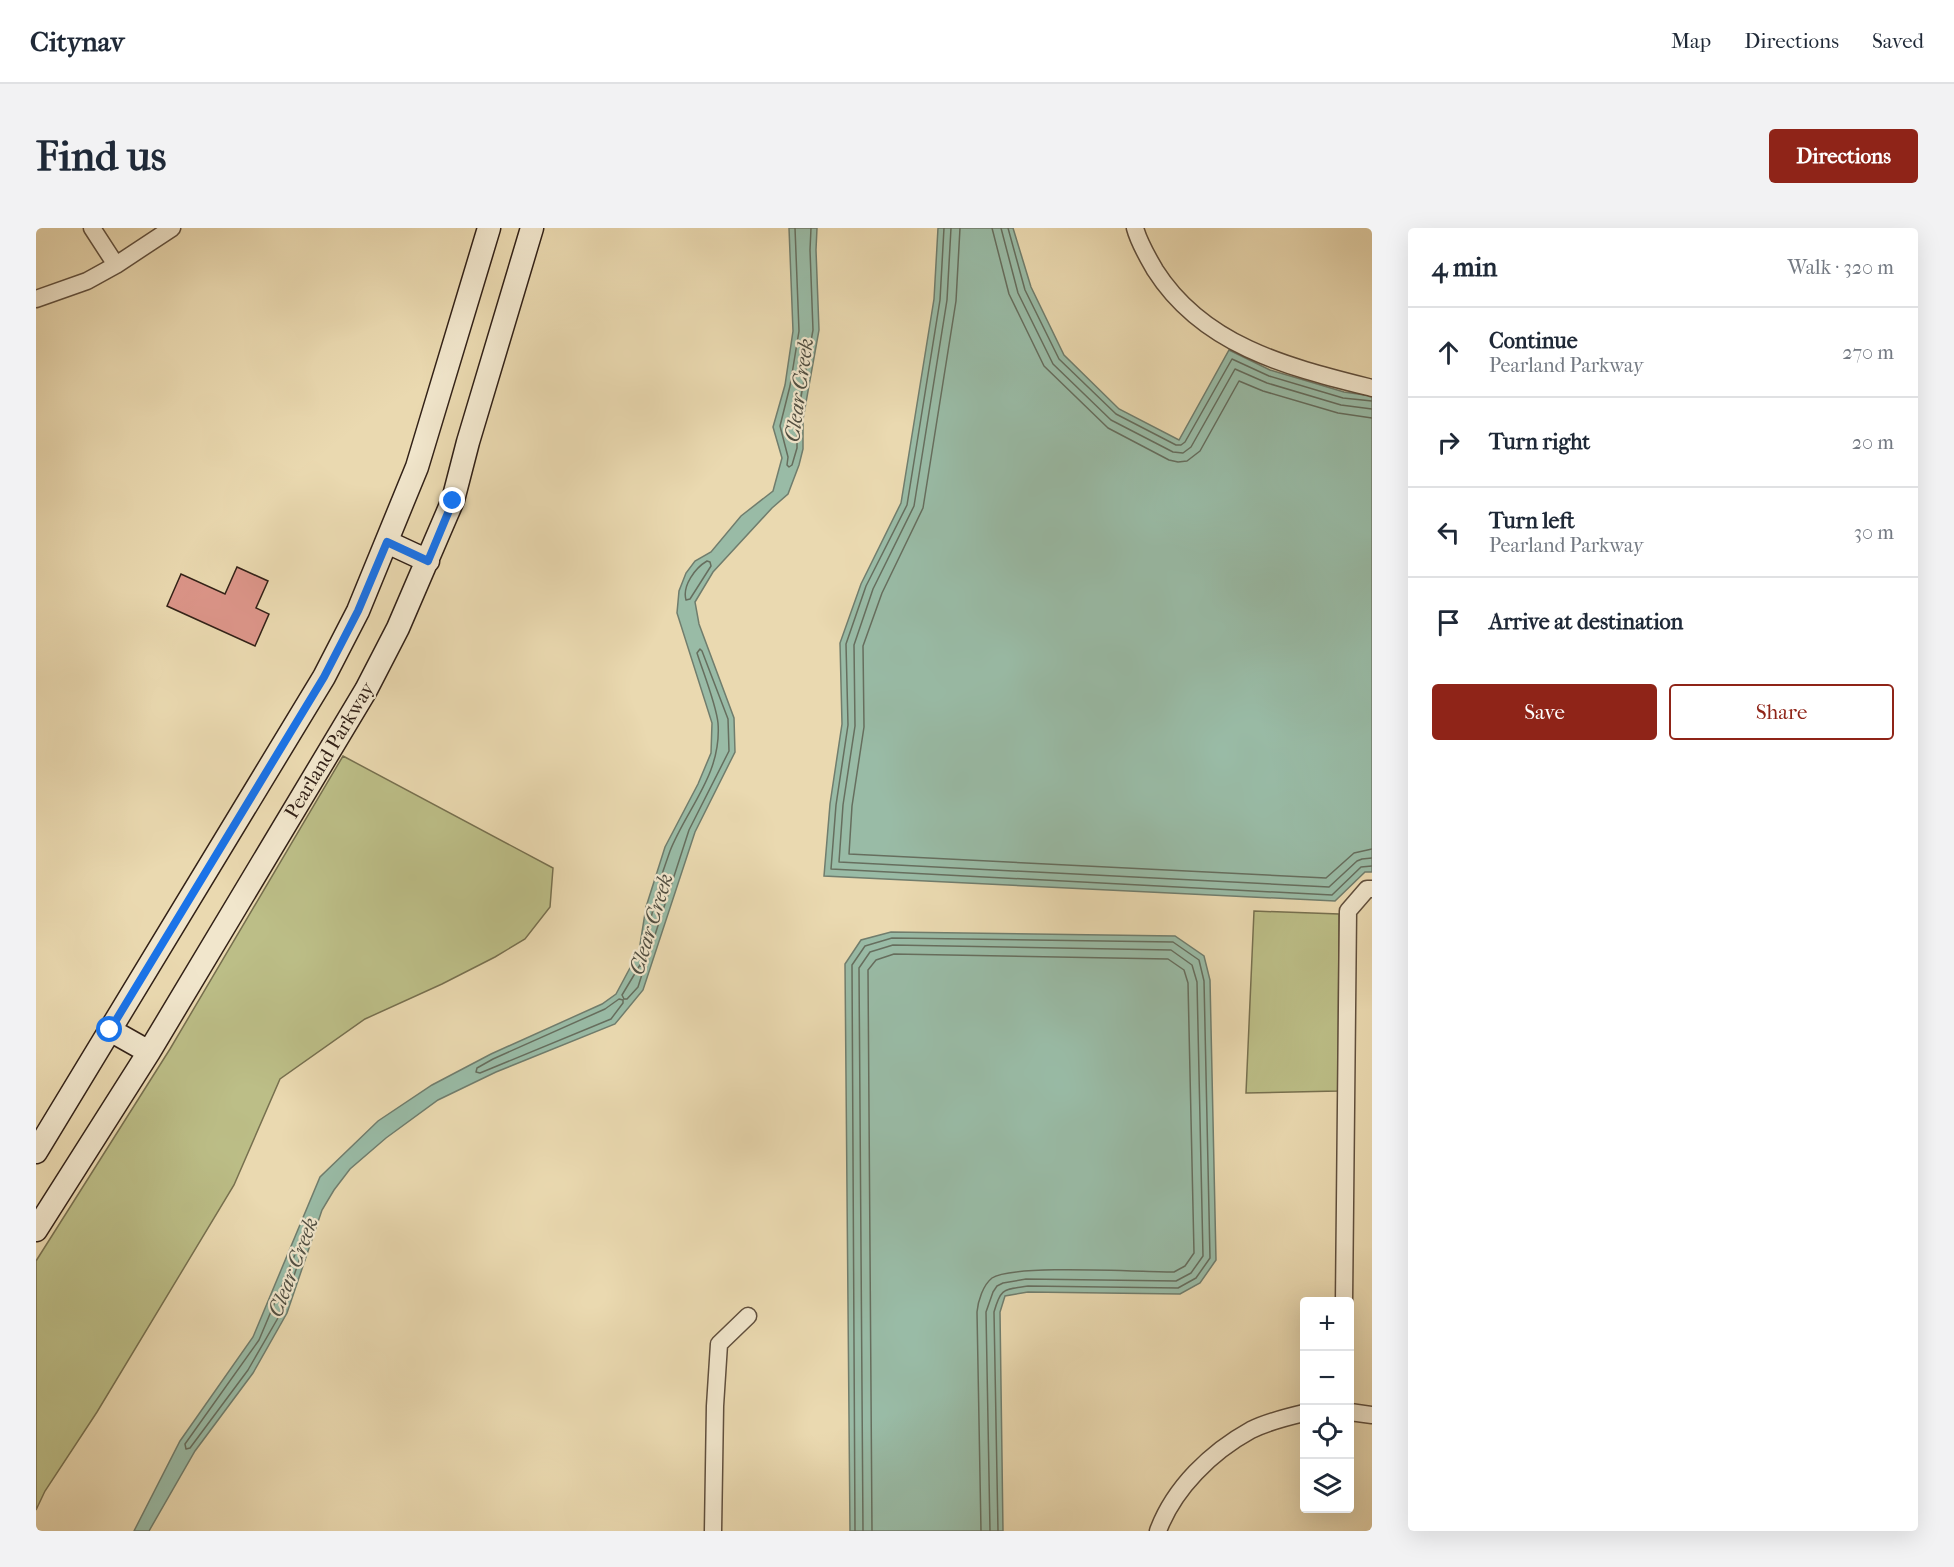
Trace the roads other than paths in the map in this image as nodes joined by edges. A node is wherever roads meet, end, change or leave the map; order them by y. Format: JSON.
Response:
{"nodes":[{"id":1,"x":92,"y":228,"type":"edge"},
{"id":2,"x":172,"y":228,"type":"edge"},
{"id":3,"x":489,"y":228,"type":"edge"},
{"id":4,"x":532,"y":228,"type":"edge"},
{"id":5,"x":1135,"y":228,"type":"edge"},
{"id":6,"x":116,"y":266,"type":"junction"},
{"id":7,"x":36,"y":299,"type":"edge"},
{"id":8,"x":1372,"y":388,"type":"edge"},
{"id":9,"x":387,"y":542,"type":"junction"},
{"id":10,"x":428,"y":561,"type":"junction"},
{"id":11,"x":1372,"y":889,"type":"edge"},
{"id":12,"x":110,"y":1030,"type":"junction"},
{"id":13,"x":149,"y":1052,"type":"junction"},
{"id":14,"x":36,"y":1152,"type":"edge"},
{"id":15,"x":36,"y":1230,"type":"edge"},
{"id":16,"x":1344,"y":1297,"type":"edge"},
{"id":17,"x":748,"y":1316,"type":"dead end"},
{"id":18,"x":1354,"y":1413,"type":"edge"},
{"id":19,"x":1300,"y":1414,"type":"edge"},
{"id":20,"x":1372,"y":1415,"type":"edge"},
{"id":21,"x":712,"y":1531,"type":"edge"},
{"id":22,"x":1158,"y":1531,"type":"edge"}],
"edges":[{"from":1,"to":6,"type":"street"},
{"from":2,"to":6,"type":"street"},
{"from":3,"to":9,"type":"main road"},
{"from":4,"to":10,"type":"main road","name":"Pearland Parkway"},
{"from":5,"to":8,"type":"street"},
{"from":6,"to":7,"type":"street"},
{"from":9,"to":10,"type":"main road"},
{"from":9,"to":12,"type":"main road"},
{"from":10,"to":13,"type":"main road","name":"Pearland Parkway"},
{"from":11,"to":16,"type":"street"},
{"from":12,"to":13,"type":"main road"},
{"from":12,"to":14,"type":"main road"},
{"from":13,"to":15,"type":"main road","name":"Pearland Parkway"},
{"from":17,"to":21,"type":"street"},
{"from":18,"to":20,"type":"street"},
{"from":19,"to":22,"type":"street"}]}
